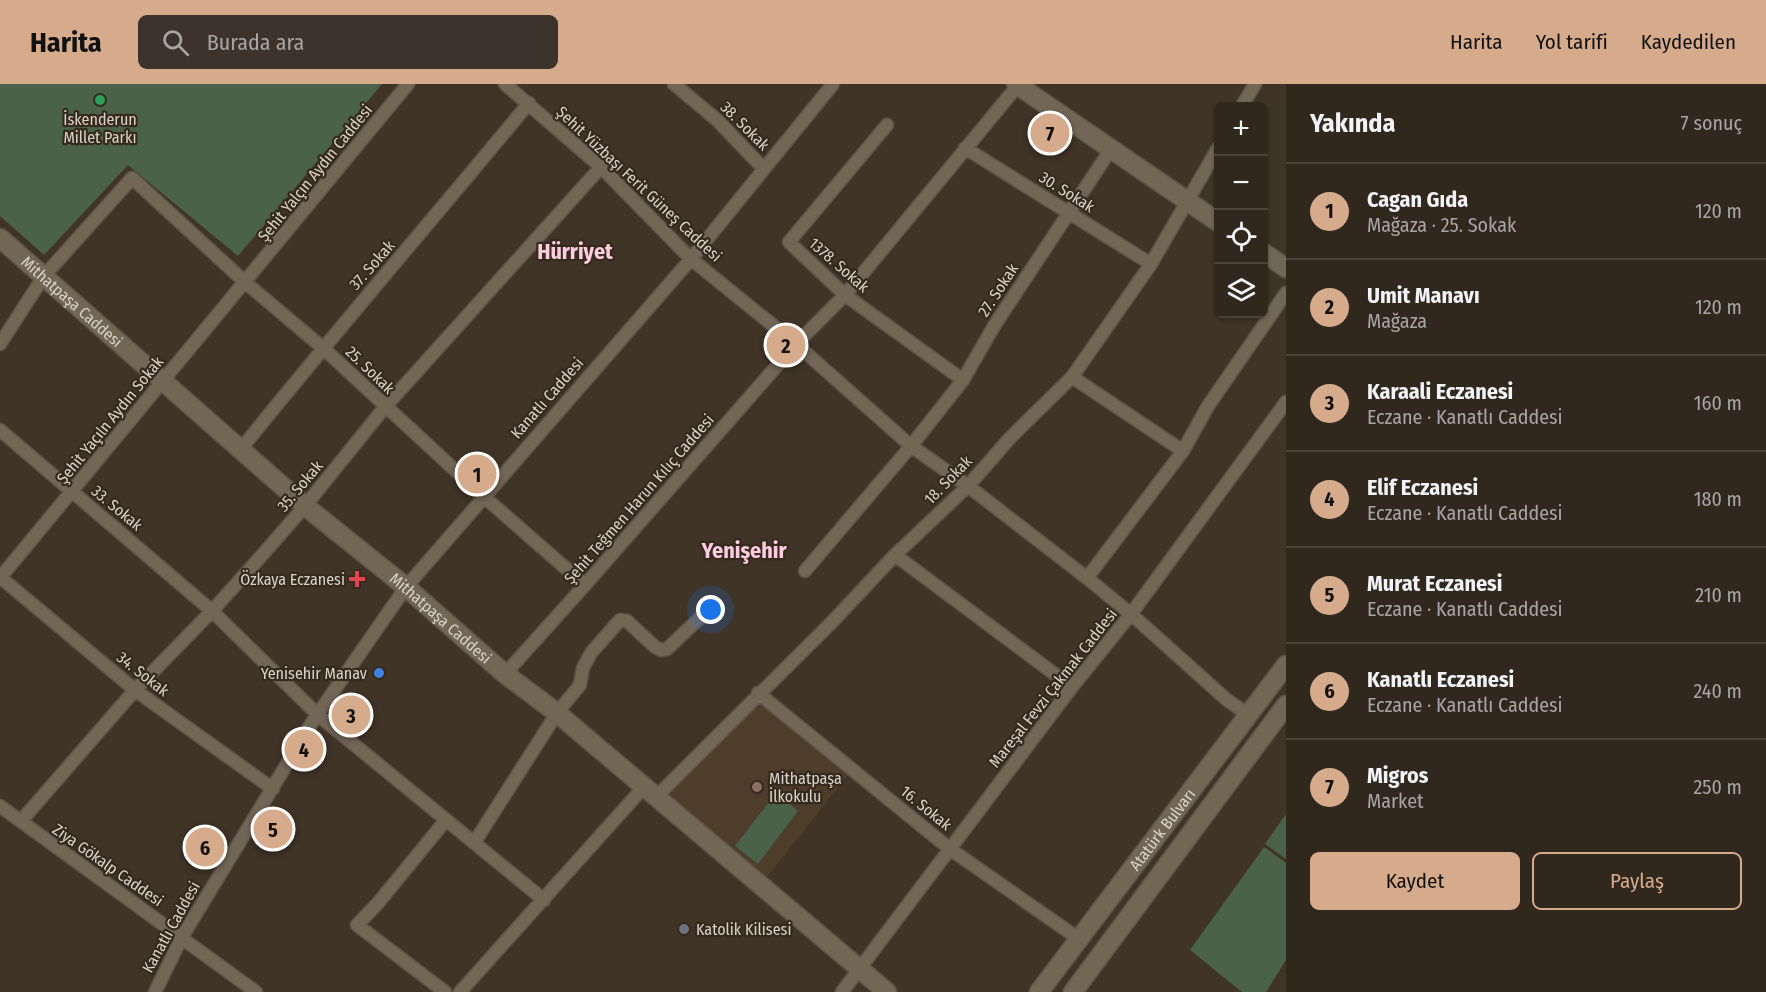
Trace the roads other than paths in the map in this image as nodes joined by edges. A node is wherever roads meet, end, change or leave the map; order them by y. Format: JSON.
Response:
{"nodes":[{"id":1,"x":408,"y":84,"type":"edge"},
{"id":2,"x":506,"y":84,"type":"edge"},
{"id":3,"x":674,"y":84,"type":"edge"},
{"id":4,"x":833,"y":84,"type":"edge"},
{"id":5,"x":1017,"y":84,"type":"edge"},
{"id":6,"x":1255,"y":84,"type":"edge"},
{"id":7,"x":1244,"y":102,"type":"edge"},
{"id":8,"x":529,"y":103,"type":"junction"},
{"id":9,"x":887,"y":125,"type":"dead end"},
{"id":10,"x":965,"y":148,"type":"junction"},
{"id":11,"x":1111,"y":149,"type":"junction"},
{"id":12,"x":1214,"y":155,"type":"edge"},
{"id":13,"x":601,"y":167,"type":"junction"},
{"id":14,"x":764,"y":169,"type":"junction"},
{"id":15,"x":1187,"y":201,"type":"junction"},
{"id":16,"x":1068,"y":212,"type":"junction"},
{"id":17,"x":1214,"y":219,"type":"edge"},
{"id":18,"x":0,"y":238,"type":"edge"},
{"id":19,"x":1268,"y":256,"type":"edge"},
{"id":20,"x":691,"y":259,"type":"junction"},
{"id":21,"x":1151,"y":264,"type":"junction"},
{"id":22,"x":1286,"y":268,"type":"edge"},
{"id":23,"x":44,"y":276,"type":"junction"},
{"id":24,"x":246,"y":283,"type":"junction"},
{"id":25,"x":1286,"y":293,"type":"edge"},
{"id":26,"x":845,"y":295,"type":"junction"},
{"id":27,"x":0,"y":344,"type":"edge"},
{"id":28,"x":796,"y":344,"type":"junction"},
{"id":29,"x":323,"y":348,"type":"junction"},
{"id":30,"x":1072,"y":377,"type":"junction"},
{"id":31,"x":164,"y":380,"type":"junction"},
{"id":32,"x":963,"y":380,"type":"junction"},
{"id":33,"x":1286,"y":402,"type":"edge"},
{"id":34,"x":385,"y":407,"type":"junction"},
{"id":35,"x":0,"y":430,"type":"edge"},
{"id":36,"x":911,"y":446,"type":"junction"},
{"id":37,"x":241,"y":449,"type":"junction"},
{"id":38,"x":1183,"y":451,"type":"junction"},
{"id":39,"x":968,"y":486,"type":"junction"},
{"id":40,"x":72,"y":492,"type":"junction"},
{"id":41,"x":483,"y":496,"type":"junction"},
{"id":42,"x":305,"y":506,"type":"junction"},
{"id":43,"x":895,"y":555,"type":"junction"},
{"id":44,"x":805,"y":571,"type":"dead end"},
{"id":45,"x":0,"y":577,"type":"edge"},
{"id":46,"x":1087,"y":578,"type":"junction"},
{"id":47,"x":585,"y":585,"type":"junction"},
{"id":48,"x":406,"y":586,"type":"junction"},
{"id":49,"x":212,"y":611,"type":"junction"},
{"id":50,"x":705,"y":613,"type":"dead end"},
{"id":51,"x":1131,"y":614,"type":"junction"},
{"id":52,"x":1286,"y":665,"type":"edge"},
{"id":53,"x":505,"y":674,"type":"junction"},
{"id":54,"x":1072,"y":687,"type":"junction"},
{"id":55,"x":135,"y":690,"type":"junction"},
{"id":56,"x":758,"y":693,"type":"junction"},
{"id":57,"x":1286,"y":705,"type":"edge"},
{"id":58,"x":557,"y":713,"type":"junction"},
{"id":59,"x":318,"y":715,"type":"junction"},
{"id":60,"x":1249,"y":715,"type":"junction"},
{"id":61,"x":273,"y":789,"type":"junction"},
{"id":62,"x":649,"y":793,"type":"junction"},
{"id":63,"x":0,"y":806,"type":"edge"},
{"id":64,"x":446,"y":820,"type":"junction"},
{"id":65,"x":21,"y":821,"type":"junction"},
{"id":66,"x":474,"y":843,"type":"junction"},
{"id":67,"x":950,"y":849,"type":"junction"},
{"id":68,"x":544,"y":900,"type":"junction"},
{"id":69,"x":182,"y":938,"type":"junction"},
{"id":70,"x":1079,"y":939,"type":"junction"},
{"id":71,"x":859,"y":969,"type":"junction"},
{"id":72,"x":154,"y":992,"type":"edge"},
{"id":73,"x":256,"y":992,"type":"edge"},
{"id":74,"x":445,"y":992,"type":"edge"},
{"id":75,"x":460,"y":992,"type":"edge"},
{"id":76,"x":842,"y":992,"type":"edge"},
{"id":77,"x":887,"y":992,"type":"edge"},
{"id":78,"x":1039,"y":992,"type":"edge"},
{"id":79,"x":1073,"y":992,"type":"edge"}],
"edges":[{"from":1,"to":24,"type":"street","name":"Şehit Yalçın Aydın Caddesi"},
{"from":2,"to":8,"type":"street","name":"Şehit Yüzbaşı Ferit Güneş Caddesi"},
{"from":3,"to":14,"type":"street","name":"38. Sokak"},
{"from":4,"to":14,"type":"street","name":"Kanatlı Caddesi"},
{"from":5,"to":10,"type":"street"},
{"from":5,"to":11,"type":"street"},
{"from":6,"to":7,"type":"street"},
{"from":8,"to":13,"type":"street","name":"Şehit Yüzbaşı Ferit Güneş Caddesi"},
{"from":8,"to":29,"type":"street","name":"37. Sokak"},
{"from":9,"to":26,"type":"street","name":"1378. Sokak"},
{"from":10,"to":16,"type":"street","name":"30. Sokak"},
{"from":10,"to":26,"type":"street"},
{"from":11,"to":15,"type":"street"},
{"from":11,"to":16,"type":"street","name":"27. Sokak"},
{"from":12,"to":15,"type":"street","name":"18. Sokak"},
{"from":13,"to":20,"type":"street","name":"Şehit Yüzbaşı Ferit Güneş Caddesi"},
{"from":13,"to":34,"type":"street","name":"35. Sokak"},
{"from":14,"to":20,"type":"street","name":"Kanatlı Caddesi"},
{"from":15,"to":17,"type":"street"},
{"from":15,"to":21,"type":"street","name":"18. Sokak"},
{"from":16,"to":21,"type":"street","name":"30. Sokak"},
{"from":16,"to":32,"type":"street","name":"27. Sokak"},
{"from":18,"to":23,"type":"street","name":"Mithatpaşa Caddesi"},
{"from":19,"to":22,"type":"street"},
{"from":20,"to":28,"type":"street","name":"Şehit Yüzbaşı Ferit Güneş Caddesi"},
{"from":20,"to":41,"type":"street","name":"Kanatlı Caddesi"},
{"from":21,"to":30,"type":"street","name":"18. Sokak"},
{"from":23,"to":24,"type":"street","name":"25. Sokak"},
{"from":23,"to":27,"type":"street"},
{"from":23,"to":31,"type":"street","name":"Mithatpaşa Caddesi"},
{"from":24,"to":29,"type":"street","name":"25. Sokak"},
{"from":24,"to":31,"type":"street","name":"Şehit Yaçıln Aydın Sokak"},
{"from":25,"to":38,"type":"street"},
{"from":26,"to":28,"type":"street"},
{"from":26,"to":32,"type":"street","name":"1378. Sokak"},
{"from":28,"to":36,"type":"street","name":"Şehit Yüzbaşı Ferit Güneş Caddesi"},
{"from":28,"to":47,"type":"street","name":"Şehit Teğmen Harun Kılıç Caddesi"},
{"from":29,"to":34,"type":"street","name":"25. Sokak"},
{"from":29,"to":37,"type":"street","name":"37. Sokak"},
{"from":30,"to":38,"type":"street"},
{"from":30,"to":39,"type":"street","name":"18. Sokak"},
{"from":31,"to":37,"type":"street","name":"Mithatpaşa Caddesi"},
{"from":31,"to":40,"type":"street","name":"Şehit Yaçıln Aydın Sokak"},
{"from":32,"to":36,"type":"street","name":"27. Sokak"},
{"from":33,"to":51,"type":"street","name":"Mareşal Fevzi Çakmak Caddesi"},
{"from":34,"to":41,"type":"street","name":"25. Sokak"},
{"from":34,"to":42,"type":"street","name":"35. Sokak"},
{"from":35,"to":40,"type":"street","name":"33. Sokak"},
{"from":36,"to":39,"type":"street","name":"Şehit Yüzbaşı Ferit Güneş Caddesi"},
{"from":36,"to":44,"type":"street","name":"27. Sokak"},
{"from":37,"to":42,"type":"street","name":"Mithatpaşa Caddesi"},
{"from":38,"to":46,"type":"street"},
{"from":39,"to":43,"type":"street","name":"18. Sokak"},
{"from":39,"to":46,"type":"street","name":"Şehit Yüzbaşı Ferit Güneş Caddesi"},
{"from":40,"to":45,"type":"street","name":"Şehit Yaçıln Aydın Sokak"},
{"from":40,"to":49,"type":"street","name":"33. Sokak"},
{"from":41,"to":47,"type":"street","name":"25. Sokak"},
{"from":41,"to":48,"type":"street","name":"Kanatlı Caddesi"},
{"from":42,"to":48,"type":"street","name":"Mithatpaşa Caddesi"},
{"from":42,"to":49,"type":"street","name":"35. Sokak"},
{"from":43,"to":54,"type":"street"},
{"from":43,"to":56,"type":"street","name":"18. Sokak"},
{"from":45,"to":55,"type":"street","name":"34. Sokak"},
{"from":46,"to":51,"type":"street","name":"Şehit Yüzbaşı Ferit Güneş Caddesi"},
{"from":47,"to":53,"type":"street","name":"Şehit Teğmen Harun Kılıç Caddesi"},
{"from":48,"to":53,"type":"street","name":"Mithatpaşa Caddesi"},
{"from":48,"to":59,"type":"street","name":"Kanatlı Caddesi"},
{"from":49,"to":55,"type":"street","name":"35. Sokak"},
{"from":49,"to":59,"type":"street","name":"33. Sokak"},
{"from":50,"to":58,"type":"street"},
{"from":51,"to":54,"type":"street","name":"Mareşal Fevzi Çakmak Caddesi"},
{"from":51,"to":60,"type":"street","name":"Şehit Yüzbaşı Ferit Güneş Caddesi"},
{"from":52,"to":60,"type":"street","name":"Atatürk Bulvarı"},
{"from":53,"to":58,"type":"street","name":"Mithatpaşa Caddesi"},
{"from":54,"to":67,"type":"street","name":"Mareşal Fevzi Çakmak Caddesi"},
{"from":55,"to":61,"type":"street","name":"34. Sokak"},
{"from":55,"to":65,"type":"street","name":"35. Sokak"},
{"from":56,"to":62,"type":"street","name":"18. Sokak"},
{"from":56,"to":67,"type":"street","name":"16. Sokak"},
{"from":57,"to":79,"type":"street","name":"Atatürk Bulvarı"},
{"from":58,"to":62,"type":"street","name":"Mithatpaşa Caddesi"},
{"from":58,"to":66,"type":"street"},
{"from":59,"to":61,"type":"street","name":"Kanatlı Caddesi"},
{"from":59,"to":64,"type":"street","name":"33. Sokak"},
{"from":60,"to":70,"type":"street","name":"Atatürk Bulvarı"},
{"from":61,"to":69,"type":"street","name":"Kanatlı Caddesi"},
{"from":62,"to":68,"type":"street","name":"18. Sokak"},
{"from":62,"to":71,"type":"street","name":"Mithatpaşa Caddesi"},
{"from":63,"to":65,"type":"street","name":"Ziya Gökalp Caddesi"},
{"from":64,"to":66,"type":"street","name":"33. Sokak"},
{"from":64,"to":74,"type":"street"},
{"from":65,"to":69,"type":"street","name":"Ziya Gökalp Caddesi"},
{"from":66,"to":68,"type":"street","name":"33. Sokak"},
{"from":67,"to":70,"type":"street","name":"16. Sokak"},
{"from":67,"to":71,"type":"street","name":"Mareşal Fevzi Çakmak Caddesi"},
{"from":68,"to":75,"type":"street","name":"18. Sokak"},
{"from":69,"to":72,"type":"street","name":"Kanatlı Caddesi"},
{"from":69,"to":73,"type":"street","name":"Ziya Gökalp Caddesi"},
{"from":70,"to":78,"type":"street","name":"Atatürk Bulvarı"},
{"from":71,"to":76,"type":"street","name":"Mareşal Fevzi Çakmak Caddesi"},
{"from":71,"to":77,"type":"street","name":"Mithatpaşa Caddesi"}]}
